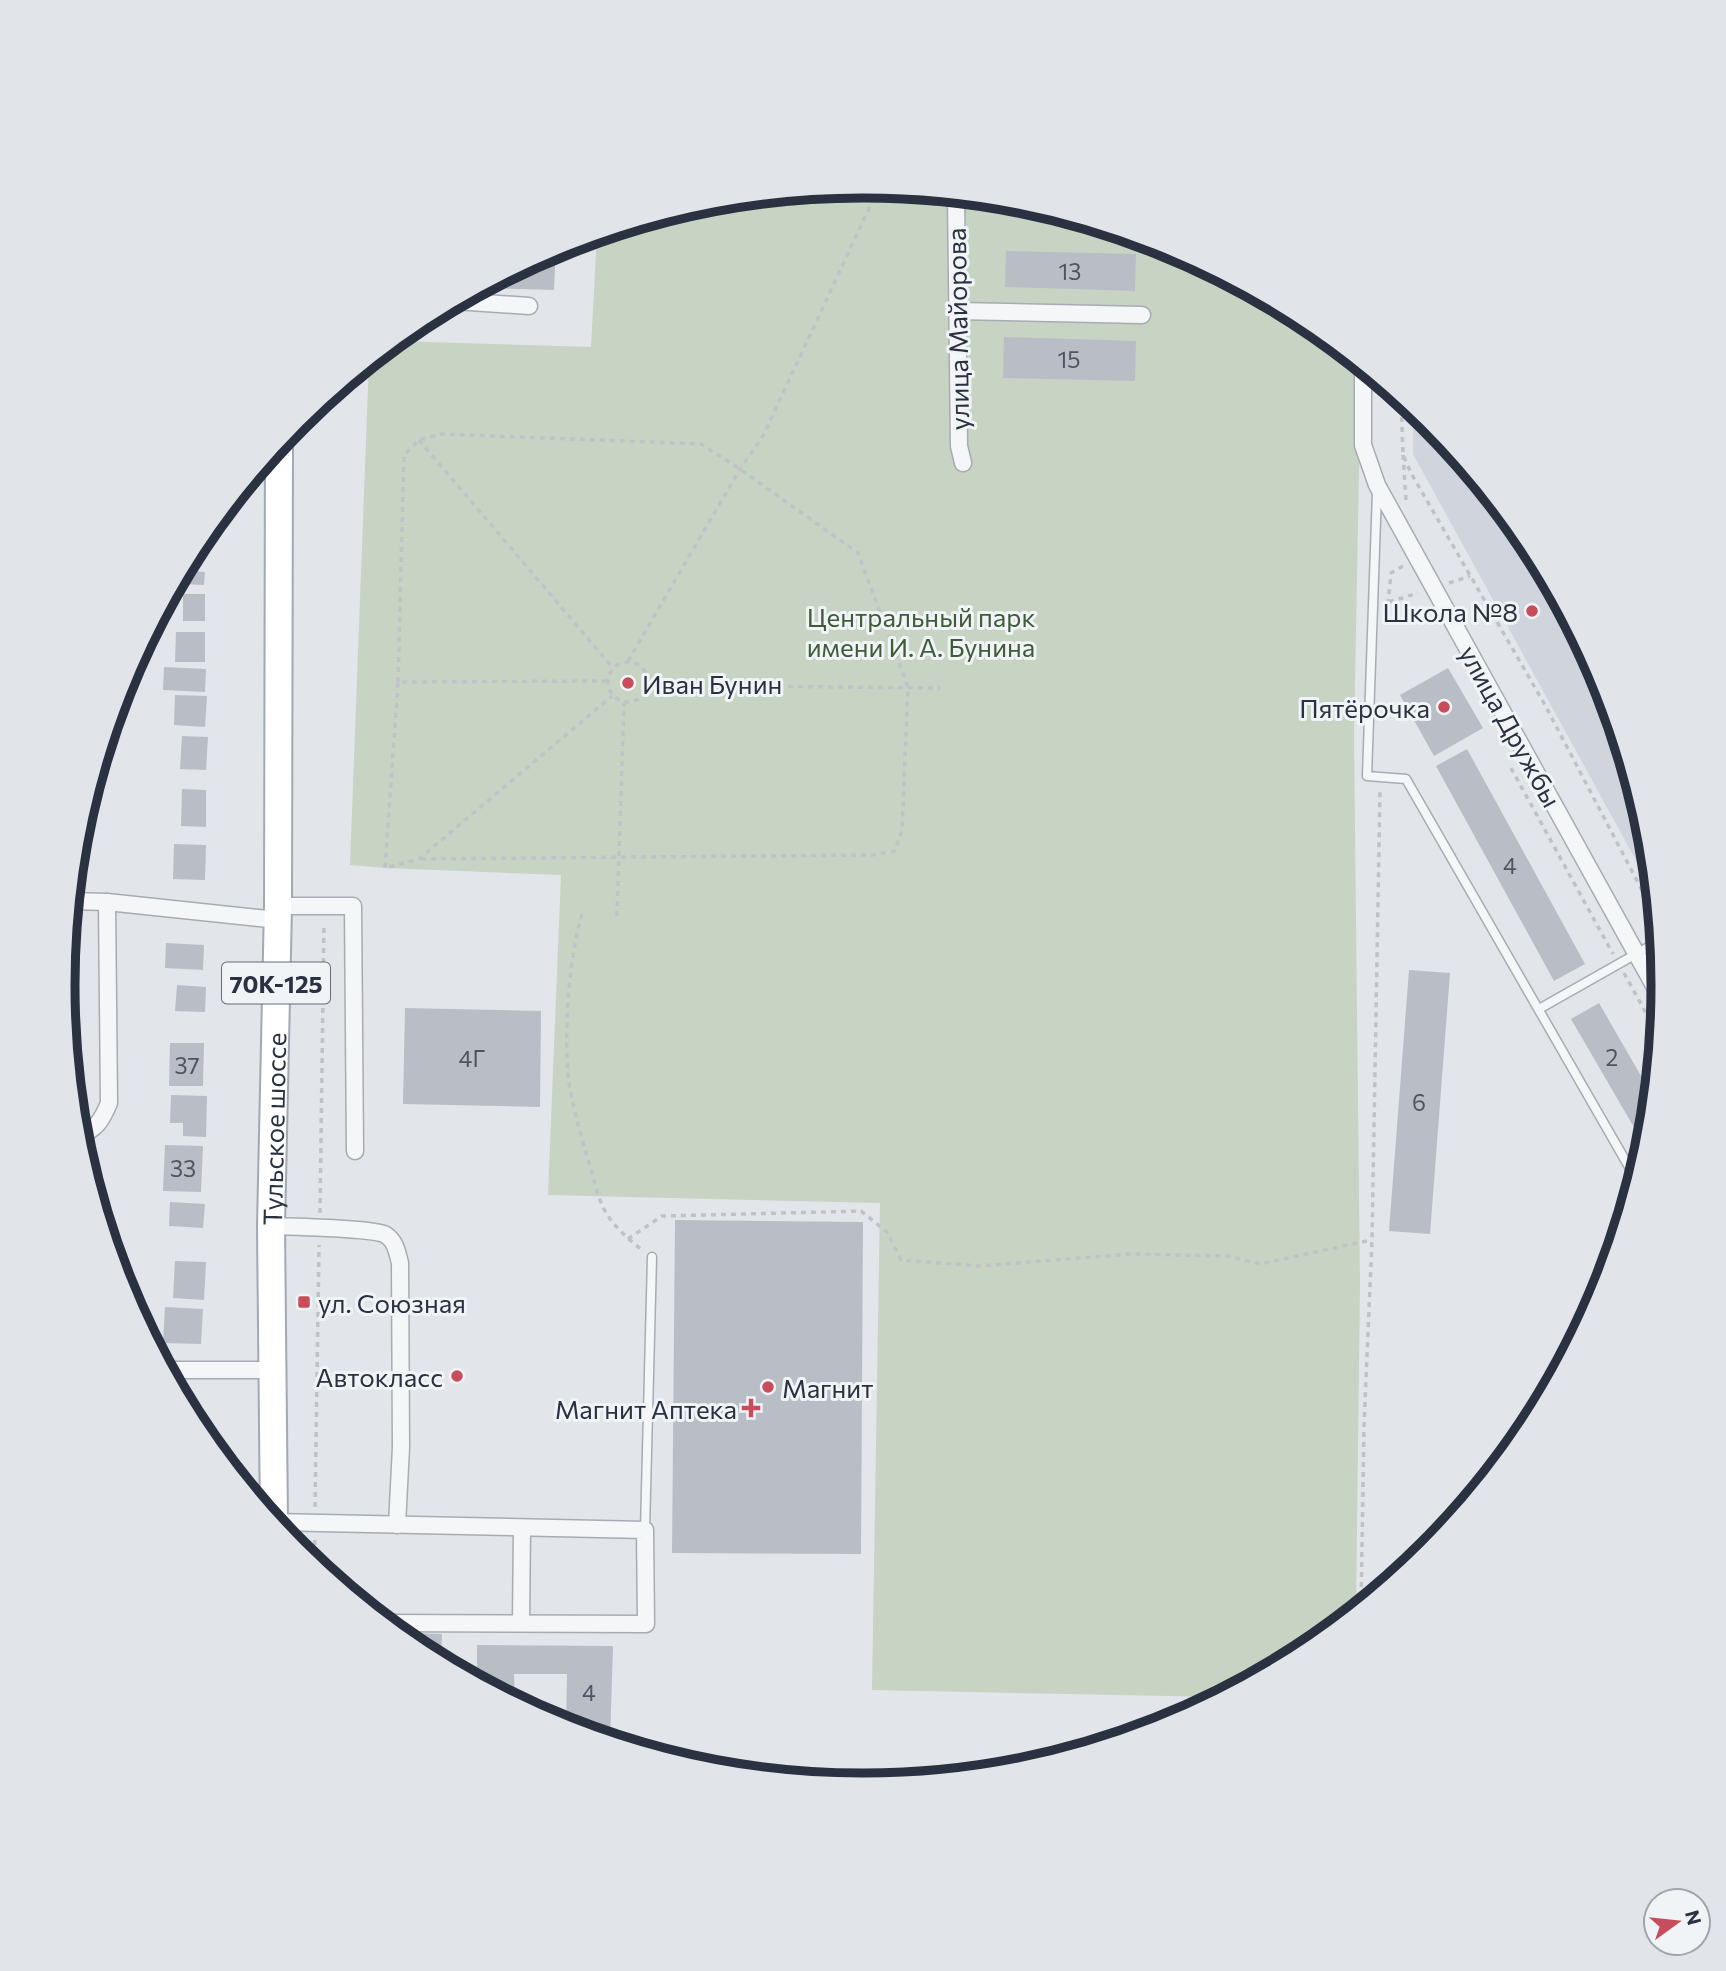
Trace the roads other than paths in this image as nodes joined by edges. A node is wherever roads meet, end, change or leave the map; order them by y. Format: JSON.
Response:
{"nodes":[{"id":1,"x":956,"y":203,"type":"edge"},
{"id":2,"x":471,"y":302,"type":"edge"},
{"id":3,"x":529,"y":306,"type":"dead end"},
{"id":4,"x":957,"y":312,"type":"junction"},
{"id":5,"x":1142,"y":316,"type":"dead end"},
{"id":6,"x":1363,"y":377,"type":"edge"},
{"id":7,"x":279,"y":457,"type":"edge"},
{"id":8,"x":963,"y":463,"type":"dead end"},
{"id":9,"x":1377,"y":485,"type":"junction"},
{"id":10,"x":80,"y":901,"type":"edge"},
{"id":11,"x":107,"y":902,"type":"junction"},
{"id":12,"x":278,"y":913,"type":"junction"},
{"id":13,"x":1649,"y":946,"type":"edge"},
{"id":14,"x":1636,"y":954,"type":"junction"},
{"id":15,"x":1651,"y":980,"type":"edge"},
{"id":16,"x":1539,"y":1009,"type":"junction"},
{"id":17,"x":89,"y":1132,"type":"edge"},
{"id":18,"x":355,"y":1151,"type":"dead end"},
{"id":19,"x":1629,"y":1167,"type":"edge"},
{"id":20,"x":271,"y":1226,"type":"junction"},
{"id":21,"x":652,"y":1258,"type":"road end"},
{"id":22,"x":176,"y":1370,"type":"edge"},
{"id":23,"x":271,"y":1370,"type":"junction"},
{"id":24,"x":274,"y":1508,"type":"edge"},
{"id":25,"x":288,"y":1523,"type":"edge"},
{"id":26,"x":397,"y":1525,"type":"junction"},
{"id":27,"x":522,"y":1528,"type":"junction"},
{"id":28,"x":645,"y":1530,"type":"junction"},
{"id":29,"x":401,"y":1623,"type":"edge"},
{"id":30,"x":521,"y":1623,"type":"junction"}],
"edges":[{"from":1,"to":4,"type":"street","name":"улица Майорова"},
{"from":2,"to":3,"type":"street"},
{"from":4,"to":5,"type":"street"},
{"from":4,"to":8,"type":"street","name":"улица Майорова"},
{"from":6,"to":9,"type":"street","name":"улица Дружбы"},
{"from":7,"to":12,"type":"main road","name":"Тульское шоссе","number":"70К-125"},
{"from":9,"to":14,"type":"street","name":"улица Дружбы"},
{"from":9,"to":16,"type":"lane"},
{"from":10,"to":11,"type":"street"},
{"from":11,"to":12,"type":"street"},
{"from":11,"to":17,"type":"street"},
{"from":12,"to":18,"type":"street"},
{"from":12,"to":20,"type":"main road","name":"Тульское шоссе","number":"70К-125"},
{"from":13,"to":14,"type":"lane"},
{"from":14,"to":15,"type":"street","name":"улица Дружбы"},
{"from":14,"to":16,"type":"lane"},
{"from":16,"to":19,"type":"lane"},
{"from":20,"to":23,"type":"main road","name":"Тульское шоссе","number":"70К-125"},
{"from":20,"to":26,"type":"street"},
{"from":21,"to":28,"type":"lane"},
{"from":22,"to":23,"type":"street"},
{"from":23,"to":24,"type":"main road","name":"Тульское шоссе","number":"70К-125"},
{"from":25,"to":26,"type":"street"},
{"from":26,"to":27,"type":"street"},
{"from":27,"to":28,"type":"street"},
{"from":27,"to":30,"type":"street"},
{"from":28,"to":30,"type":"street"},
{"from":29,"to":30,"type":"street"}]}
